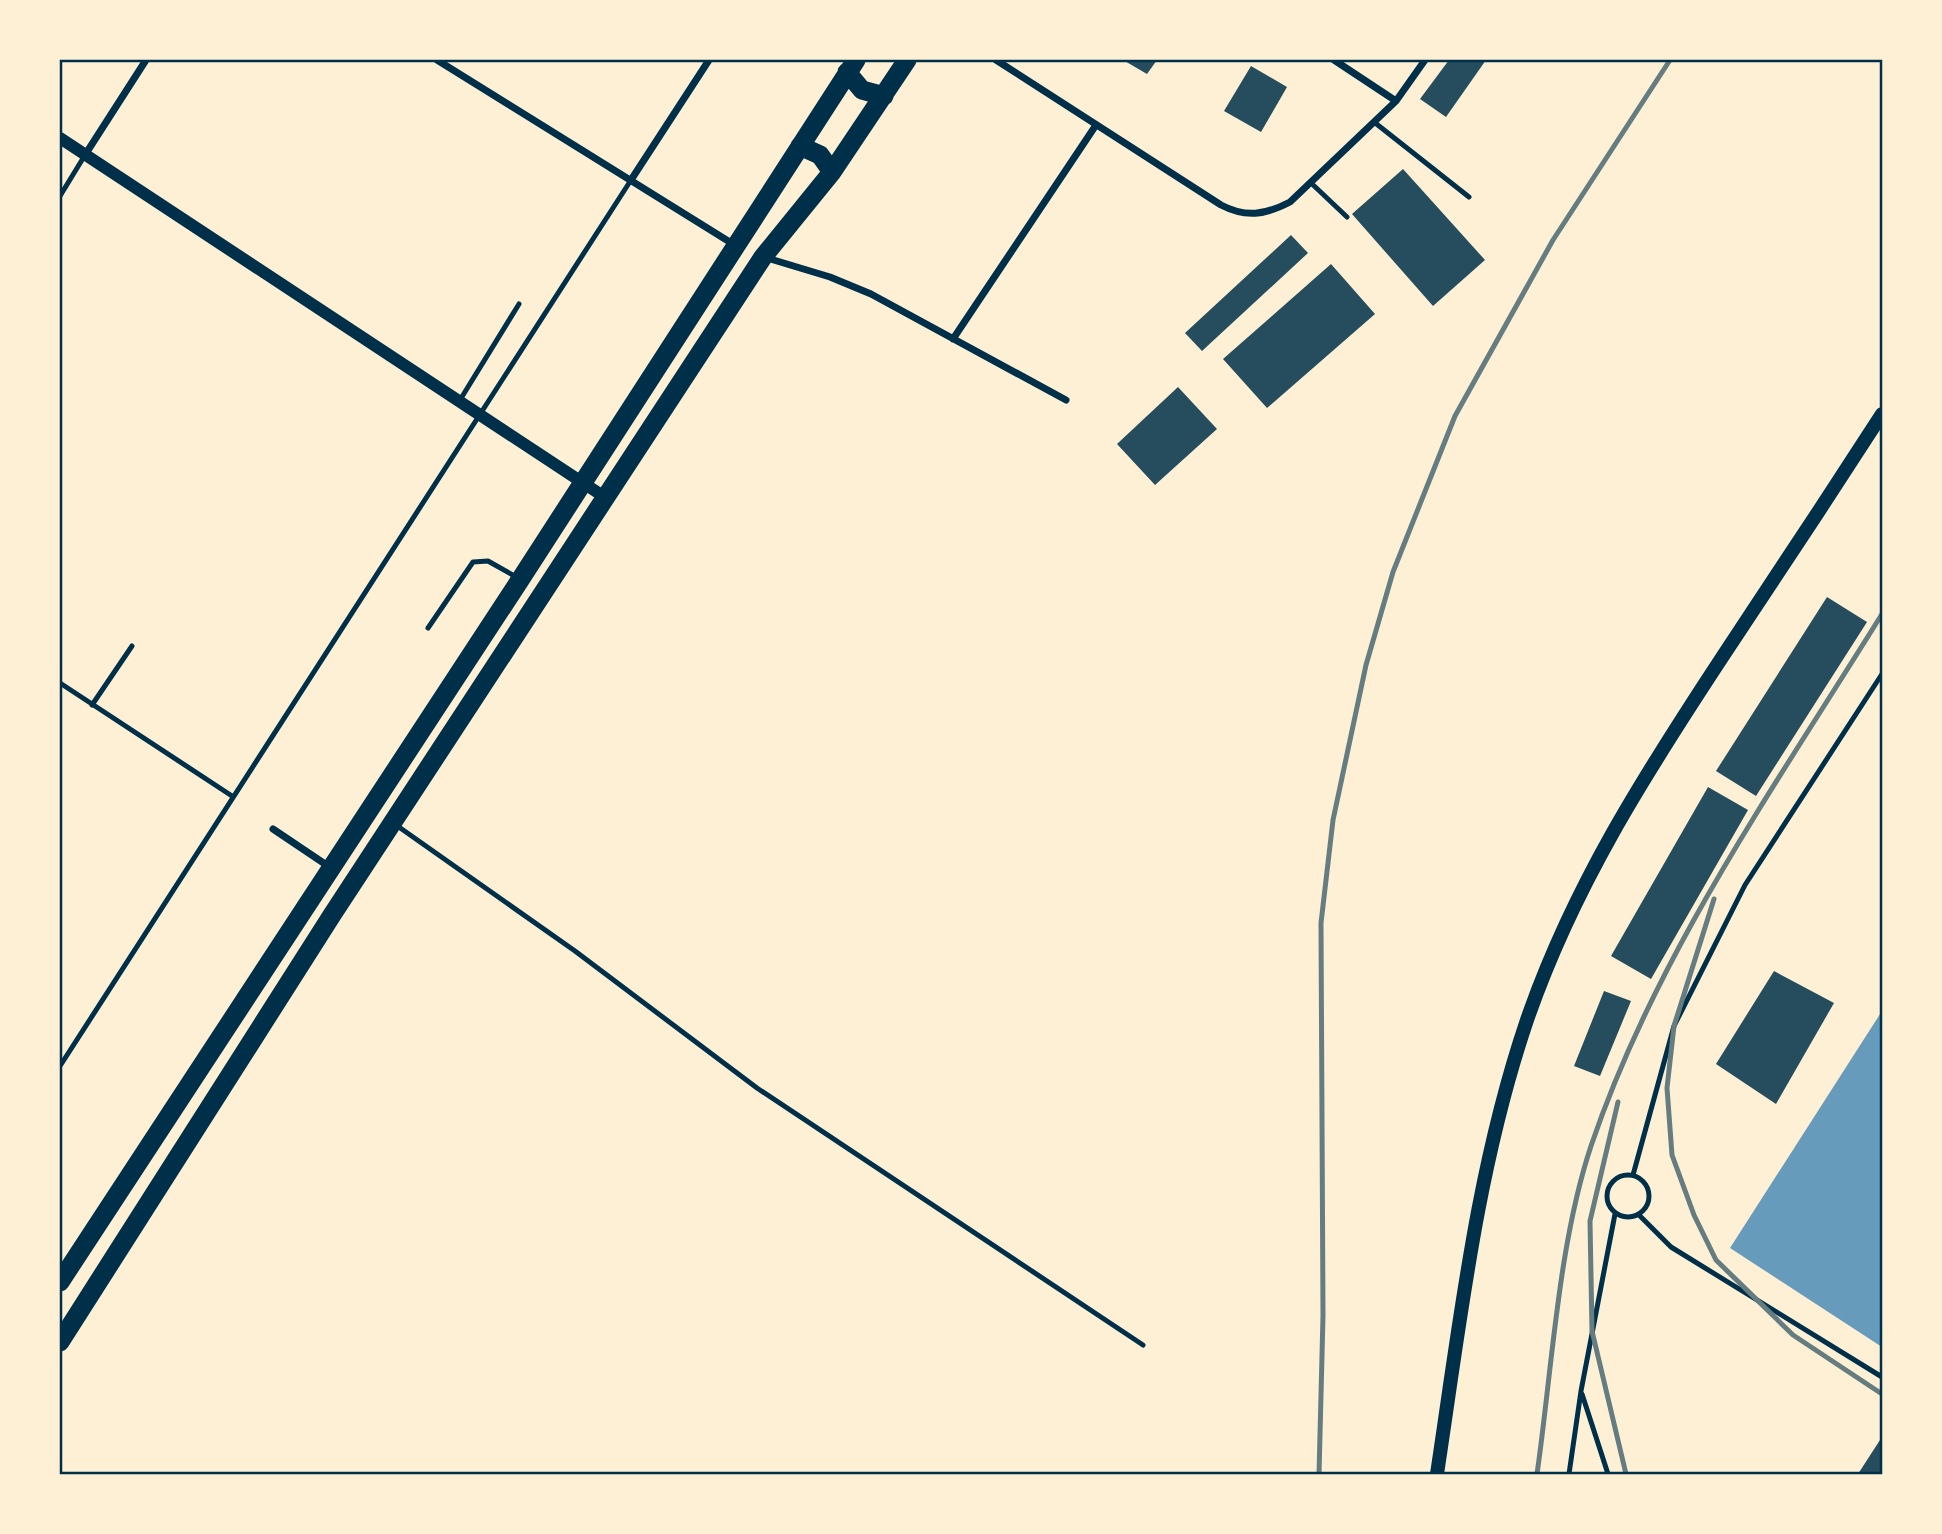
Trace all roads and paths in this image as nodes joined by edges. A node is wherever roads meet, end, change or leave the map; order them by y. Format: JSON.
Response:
{"nodes":[{"id":1,"x":146,"y":60,"type":"edge"},
{"id":2,"x":437,"y":60,"type":"edge"},
{"id":3,"x":709,"y":60,"type":"edge"},
{"id":4,"x":907,"y":60,"type":"edge"},
{"id":5,"x":996,"y":60,"type":"edge"},
{"id":6,"x":1334,"y":60,"type":"edge"},
{"id":7,"x":1425,"y":60,"type":"edge"},
{"id":8,"x":852,"y":66,"type":"edge"},
{"id":9,"x":884,"y":96,"type":"junction"},
{"id":10,"x":1396,"y":101,"type":"junction"},
{"id":11,"x":1374,"y":122,"type":"junction"},
{"id":12,"x":1096,"y":125,"type":"junction"},
{"id":13,"x":60,"y":138,"type":"edge"},
{"id":14,"x":800,"y":146,"type":"junction"},
{"id":15,"x":85,"y":155,"type":"junction"},
{"id":16,"x":832,"y":172,"type":"junction"},
{"id":17,"x":631,"y":180,"type":"junction"},
{"id":18,"x":1310,"y":182,"type":"junction"},
{"id":19,"x":60,"y":196,"type":"edge"},
{"id":20,"x":1469,"y":197,"type":"dead end"},
{"id":21,"x":1348,"y":217,"type":"dead end"},
{"id":22,"x":736,"y":245,"type":"junction"},
{"id":23,"x":762,"y":257,"type":"junction"},
{"id":24,"x":519,"y":304,"type":"dead end"},
{"id":25,"x":953,"y":339,"type":"junction"},
{"id":26,"x":1066,"y":400,"type":"dead end"},
{"id":27,"x":459,"y":401,"type":"junction"},
{"id":28,"x":1882,"y":414,"type":"edge"},
{"id":29,"x":479,"y":415,"type":"junction"},
{"id":30,"x":584,"y":482,"type":"junction"},
{"id":31,"x":606,"y":498,"type":"junction"},
{"id":32,"x":520,"y":580,"type":"junction"},
{"id":33,"x":428,"y":628,"type":"dead end"},
{"id":34,"x":132,"y":646,"type":"dead end"},
{"id":35,"x":1882,"y":674,"type":"edge"},
{"id":36,"x":60,"y":683,"type":"edge"},
{"id":37,"x":92,"y":705,"type":"junction"},
{"id":38,"x":232,"y":796,"type":"junction"},
{"id":39,"x":393,"y":823,"type":"junction"},
{"id":40,"x":273,"y":829,"type":"dead end"},
{"id":41,"x":331,"y":868,"type":"junction"},
{"id":42,"x":60,"y":1066,"type":"edge"},
{"id":43,"x":1633,"y":1175,"type":"junction"},
{"id":44,"x":1615,"y":1214,"type":"junction"},
{"id":45,"x":1639,"y":1215,"type":"junction"},
{"id":46,"x":60,"y":1282,"type":"edge"},
{"id":47,"x":60,"y":1342,"type":"edge"},
{"id":48,"x":1143,"y":1345,"type":"dead end"},
{"id":49,"x":1882,"y":1377,"type":"edge"},
{"id":50,"x":1581,"y":1391,"type":"junction"},
{"id":51,"x":1437,"y":1475,"type":"edge"},
{"id":52,"x":1569,"y":1475,"type":"edge"},
{"id":53,"x":1608,"y":1475,"type":"edge"}],
"edges":[{"from":1,"to":15,"type":"street"},
{"from":2,"to":17,"type":"street"},
{"from":3,"to":17,"type":"street"},
{"from":4,"to":9,"type":"highway"},
{"from":5,"to":12,"type":"street"},
{"from":6,"to":10,"type":"street"},
{"from":7,"to":10,"type":"street"},
{"from":8,"to":9,"type":"highway"},
{"from":8,"to":14,"type":"highway"},
{"from":9,"to":16,"type":"highway"},
{"from":10,"to":11,"type":"street"},
{"from":11,"to":18,"type":"street"},
{"from":11,"to":20,"type":"lane"},
{"from":12,"to":18,"type":"street"},
{"from":12,"to":25,"type":"street"},
{"from":13,"to":15,"type":"street"},
{"from":14,"to":16,"type":"highway"},
{"from":14,"to":22,"type":"highway"},
{"from":15,"to":19,"type":"lane"},
{"from":15,"to":27,"type":"street"},
{"from":16,"to":23,"type":"highway"},
{"from":17,"to":22,"type":"street"},
{"from":17,"to":29,"type":"lane"},
{"from":18,"to":21,"type":"lane"},
{"from":22,"to":30,"type":"highway"},
{"from":23,"to":25,"type":"street"},
{"from":23,"to":31,"type":"highway"},
{"from":24,"to":27,"type":"lane"},
{"from":25,"to":26,"type":"street"},
{"from":27,"to":29,"type":"street"},
{"from":28,"to":51,"type":"main road"},
{"from":29,"to":30,"type":"street"},
{"from":29,"to":38,"type":"lane"},
{"from":30,"to":31,"type":"street"},
{"from":30,"to":32,"type":"highway"},
{"from":31,"to":39,"type":"highway"},
{"from":32,"to":33,"type":"lane"},
{"from":32,"to":41,"type":"highway"},
{"from":34,"to":37,"type":"lane"},
{"from":35,"to":43,"type":"lane"},
{"from":36,"to":37,"type":"lane"},
{"from":37,"to":38,"type":"lane"},
{"from":38,"to":42,"type":"lane"},
{"from":39,"to":47,"type":"highway"},
{"from":39,"to":48,"type":"lane"},
{"from":40,"to":41,"type":"street"},
{"from":41,"to":46,"type":"highway"},
{"from":43,"to":44,"type":"lane"},
{"from":43,"to":45,"type":"lane"},
{"from":44,"to":45,"type":"lane"},
{"from":44,"to":50,"type":"lane"},
{"from":45,"to":49,"type":"lane"},
{"from":50,"to":52,"type":"lane"},
{"from":50,"to":53,"type":"lane"}]}
